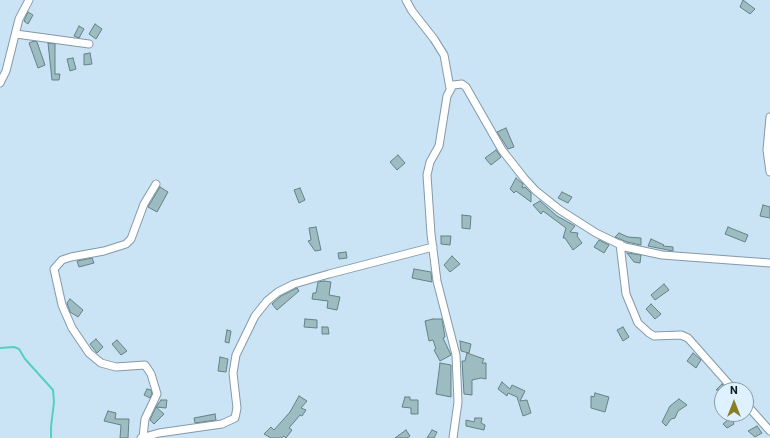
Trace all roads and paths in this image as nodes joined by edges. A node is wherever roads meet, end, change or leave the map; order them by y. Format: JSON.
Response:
{"nodes":[{"id":1,"x":29,"y":0,"type":"edge"},
{"id":2,"x":406,"y":0,"type":"edge"},
{"id":3,"x":16,"y":34,"type":"junction"},
{"id":4,"x":89,"y":44,"type":"dead end"},
{"id":5,"x":0,"y":83,"type":"edge"},
{"id":6,"x":450,"y":88,"type":"junction"},
{"id":7,"x":770,"y":117,"type":"edge"},
{"id":8,"x":770,"y":172,"type":"edge"},
{"id":9,"x":156,"y":184,"type":"dead end"},
{"id":10,"x":620,"y":244,"type":"junction"},
{"id":11,"x":433,"y":247,"type":"junction"},
{"id":12,"x":770,"y":263,"type":"edge"},
{"id":13,"x":727,"y":382,"type":"edge"},
{"id":14,"x":754,"y":413,"type":"edge"},
{"id":15,"x":770,"y":431,"type":"edge"},
{"id":16,"x":142,"y":438,"type":"edge"},
{"id":17,"x":453,"y":438,"type":"edge"}],
"edges":[{"from":1,"to":3,"type":"street"},
{"from":2,"to":6,"type":"street"},
{"from":3,"to":4,"type":"street"},
{"from":3,"to":5,"type":"street"},
{"from":6,"to":10,"type":"street"},
{"from":6,"to":11,"type":"street"},
{"from":7,"to":8,"type":"street"},
{"from":9,"to":16,"type":"street"},
{"from":10,"to":12,"type":"street"},
{"from":10,"to":13,"type":"street"},
{"from":11,"to":16,"type":"street"},
{"from":11,"to":17,"type":"street"},
{"from":14,"to":15,"type":"street"}]}
